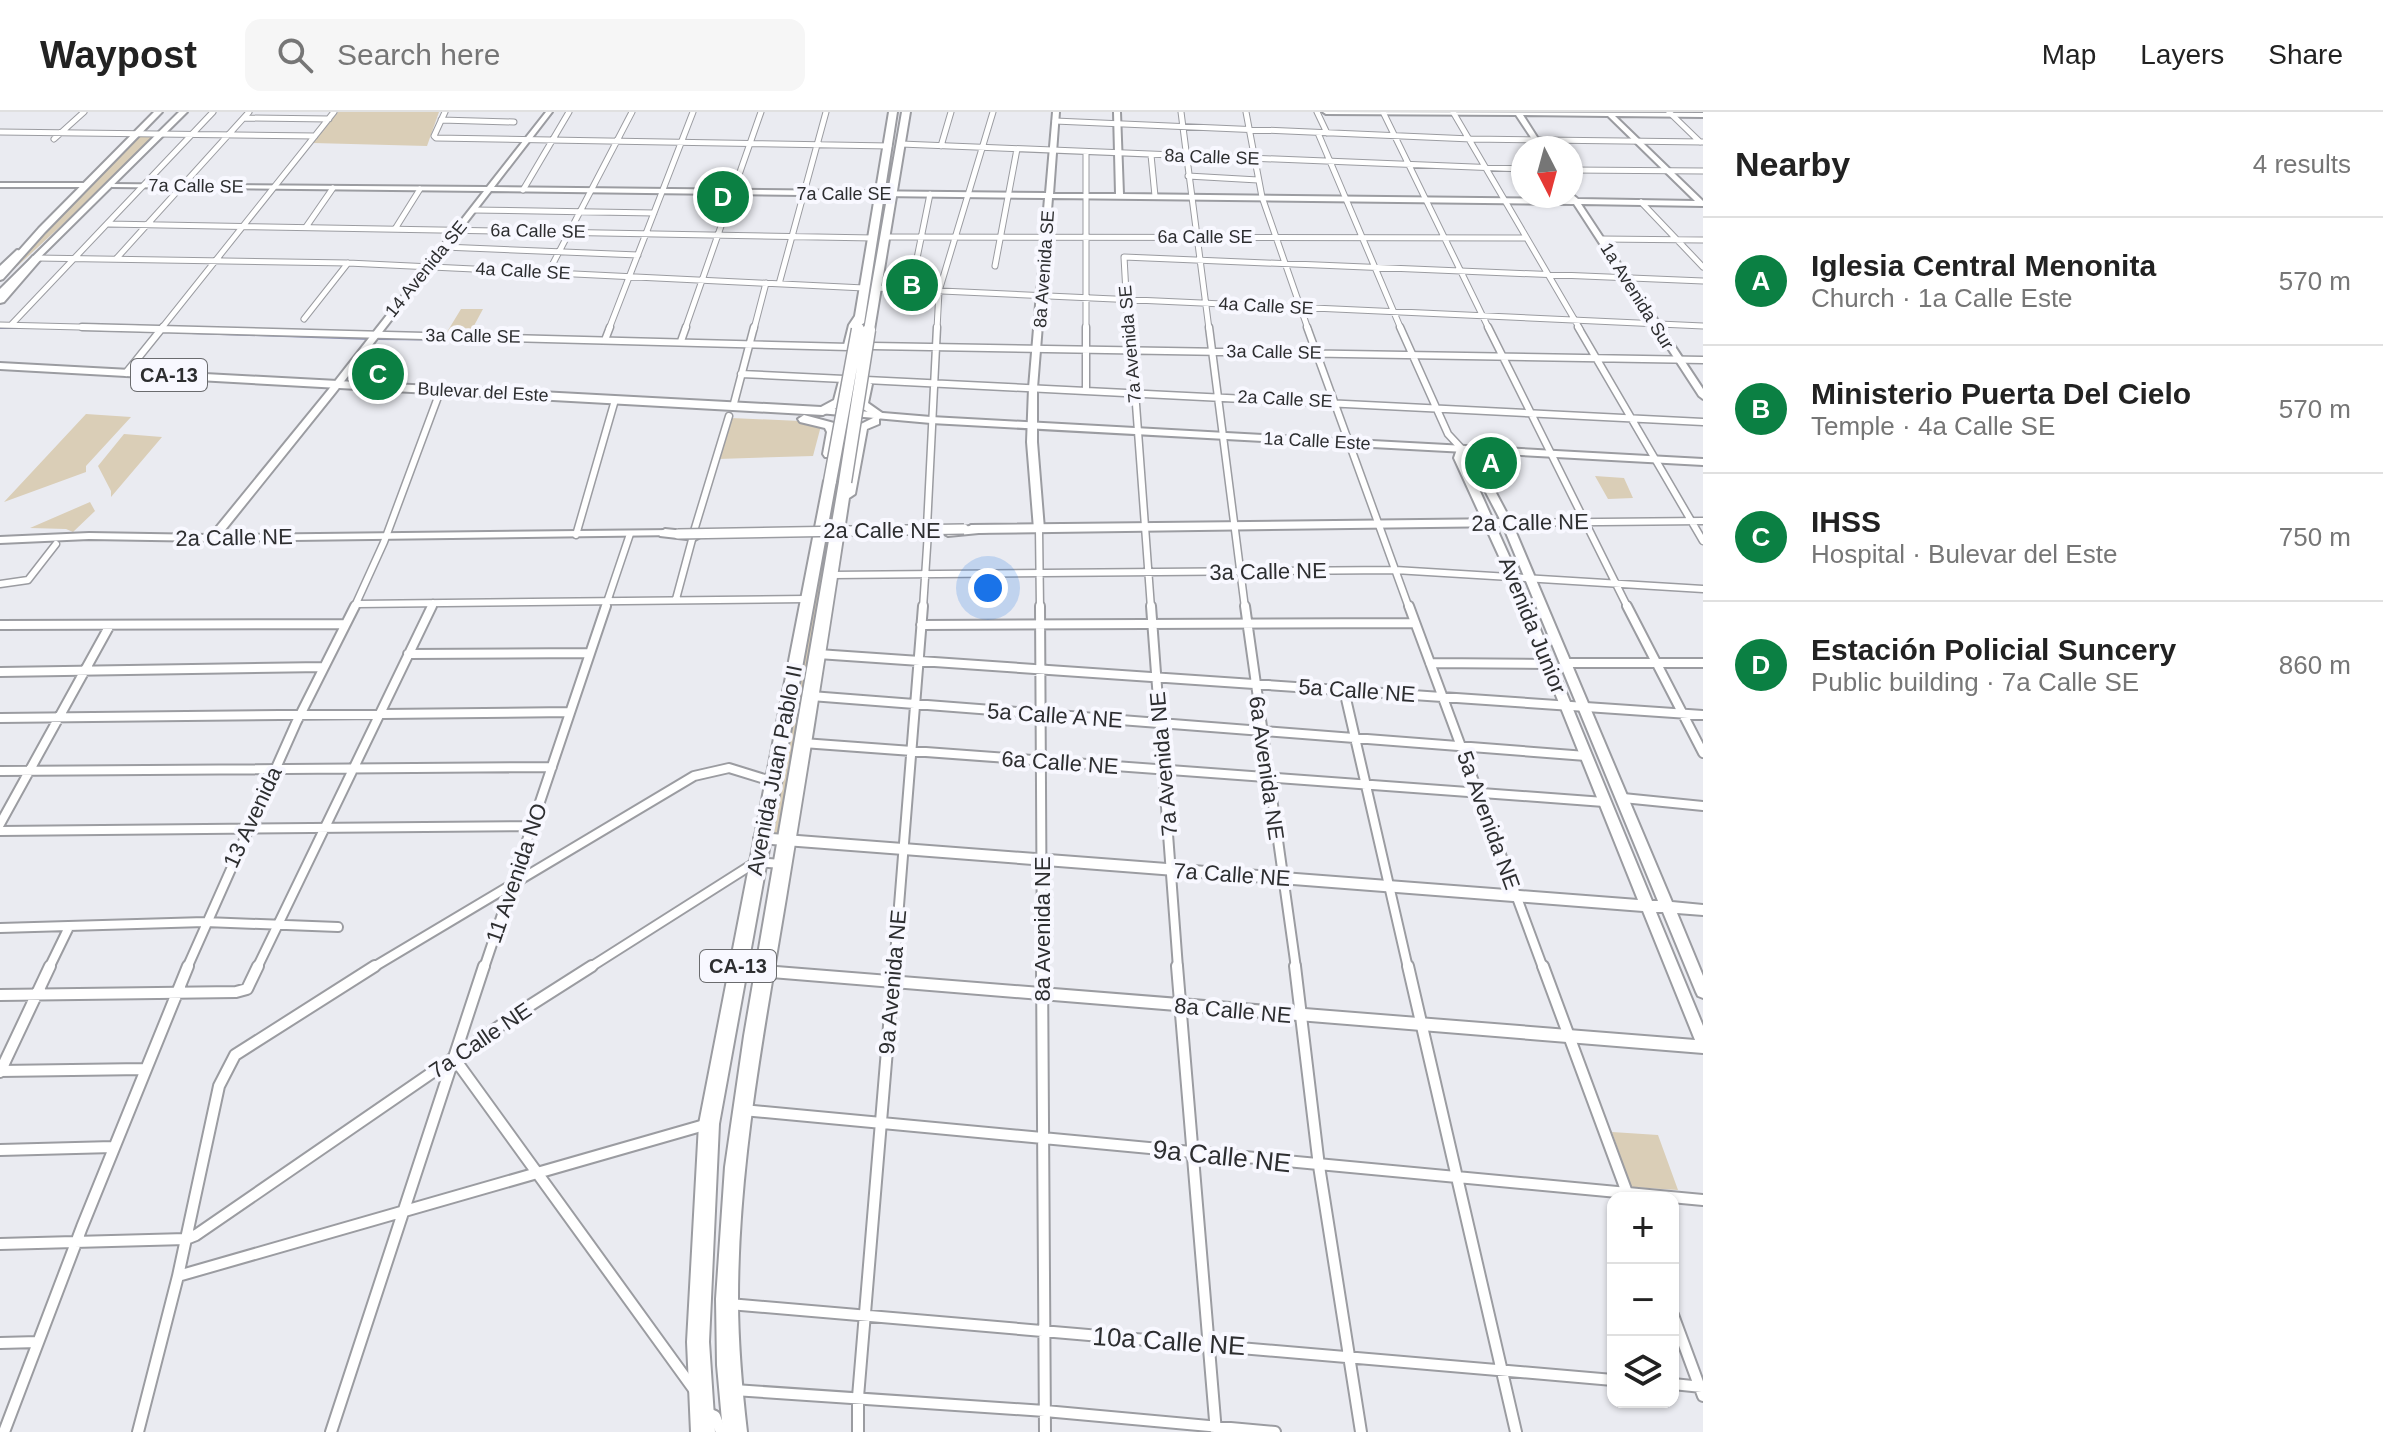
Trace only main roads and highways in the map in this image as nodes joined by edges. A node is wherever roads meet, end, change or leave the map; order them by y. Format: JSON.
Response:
{"nodes":[{"id":1,"x":158,"y":112,"type":"edge"},
{"id":2,"x":183,"y":112,"type":"edge"},
{"id":3,"x":893,"y":112,"type":"edge"},
{"id":4,"x":906,"y":112,"type":"edge"},
{"id":5,"x":873,"y":238,"type":"junction"},
{"id":6,"x":885,"y":243,"type":"junction"},
{"id":7,"x":21,"y":252,"type":"junction"},
{"id":8,"x":37,"y":258,"type":"joint"},
{"id":9,"x":0,"y":271,"type":"edge"},
{"id":10,"x":0,"y":277,"type":"edge"},
{"id":11,"x":870,"y":288,"type":"junction"},
{"id":12,"x":0,"y":297,"type":"edge"},
{"id":13,"x":866,"y":316,"type":"junction"},
{"id":14,"x":864,"y":329,"type":"junction"},
{"id":15,"x":0,"y":366,"type":"edge"},
{"id":16,"x":0,"y":374,"type":"edge"},
{"id":17,"x":843,"y":382,"type":"junction"},
{"id":18,"x":866,"y":383,"type":"junction"},
{"id":19,"x":335,"y":387,"type":"junction"},
{"id":20,"x":614,"y":404,"type":"junction"},
{"id":21,"x":818,"y":415,"type":"junction"},
{"id":22,"x":877,"y":418,"type":"junction"},
{"id":23,"x":831,"y":447,"type":"junction"},
{"id":24,"x":857,"y":447,"type":"junction"},
{"id":25,"x":1703,"y":462,"type":"edge"},
{"id":26,"x":833,"y":511,"type":"junction"},
{"id":27,"x":1507,"y":523,"type":"road end"},
{"id":28,"x":964,"y":529,"type":"road end"},
{"id":29,"x":984,"y":529,"type":"junction"},
{"id":30,"x":801,"y":530,"type":"junction"},
{"id":31,"x":856,"y":530,"type":"junction"},
{"id":32,"x":671,"y":534,"type":"road end"},
{"id":33,"x":835,"y":544,"type":"junction"},
{"id":34,"x":816,"y":553,"type":"junction"},
{"id":35,"x":703,"y":1432,"type":"edge"},
{"id":36,"x":735,"y":1432,"type":"edge"}],
"edges":[{"from":1,"to":7,"type":"main road"},
{"from":2,"to":8,"type":"main road"},
{"from":3,"to":5,"type":"highway","name":"Avenida Juan Pablo II"},
{"from":4,"to":6,"type":"highway","name":"Avenida Juan Pablo II"},
{"from":5,"to":6,"type":"highway"},
{"from":5,"to":11,"type":"highway","name":"Avenida Juan Pablo II"},
{"from":6,"to":11,"type":"highway","name":"Avenida Juan Pablo II"},
{"from":7,"to":9,"type":"highway"},
{"from":7,"to":10,"type":"main road"},
{"from":8,"to":12,"type":"highway"},
{"from":11,"to":13,"type":"highway","name":"Avenida Juan Pablo II"},
{"from":13,"to":14,"type":"highway","name":"Avenida Juan Pablo II"},
{"from":13,"to":17,"type":"highway"},
{"from":13,"to":18,"type":"highway"},
{"from":14,"to":26,"type":"highway","name":"Avenida Juan Pablo II","bridge":true},
{"from":14,"to":26,"type":"highway","name":"Avenida Juan Pablo II","bridge":true},
{"from":15,"to":19,"type":"highway","name":"Bulevar del Este","number":"CA-13"},
{"from":16,"to":19,"type":"highway","name":"Bulevar del Este","number":"CA-13"},
{"from":17,"to":18,"type":"highway"},
{"from":17,"to":21,"type":"highway"},
{"from":18,"to":22,"type":"highway"},
{"from":19,"to":20,"type":"highway","name":"Bulevar del Este","number":"CA-13"},
{"from":19,"to":20,"type":"highway","name":"Bulevar del Este","number":"CA-13"},
{"from":20,"to":21,"type":"highway","name":"Bulevar del Este","number":"CA-13"},
{"from":21,"to":22,"type":"main road","name":"1a Calle Este"},
{"from":21,"to":23,"type":"highway"},
{"from":22,"to":24,"type":"highway"},
{"from":22,"to":25,"type":"main road","name":"1a Calle Este"},
{"from":23,"to":24,"type":"highway"},
{"from":23,"to":26,"type":"highway"},
{"from":24,"to":26,"type":"highway"},
{"from":26,"to":30,"type":"highway"},
{"from":26,"to":31,"type":"highway"},
{"from":26,"to":33,"type":"highway","name":"Avenida Juan Pablo II","number":"CA-13"},
{"from":26,"to":34,"type":"highway","name":"Avenida Juan Pablo II","number":"CA-13"},
{"from":27,"to":29,"type":"main road","name":"2a Calle NE"},
{"from":28,"to":29,"type":"main road","name":"2a Calle NE"},
{"from":29,"to":31,"type":"highway"},
{"from":30,"to":32,"type":"highway"},
{"from":30,"to":34,"type":"highway"},
{"from":31,"to":33,"type":"highway"},
{"from":33,"to":36,"type":"highway","name":"Avenida Juan Pablo II","number":"CA-13"},
{"from":34,"to":35,"type":"highway","name":"Avenida Juan Pablo II","number":"CA-13"}]}
